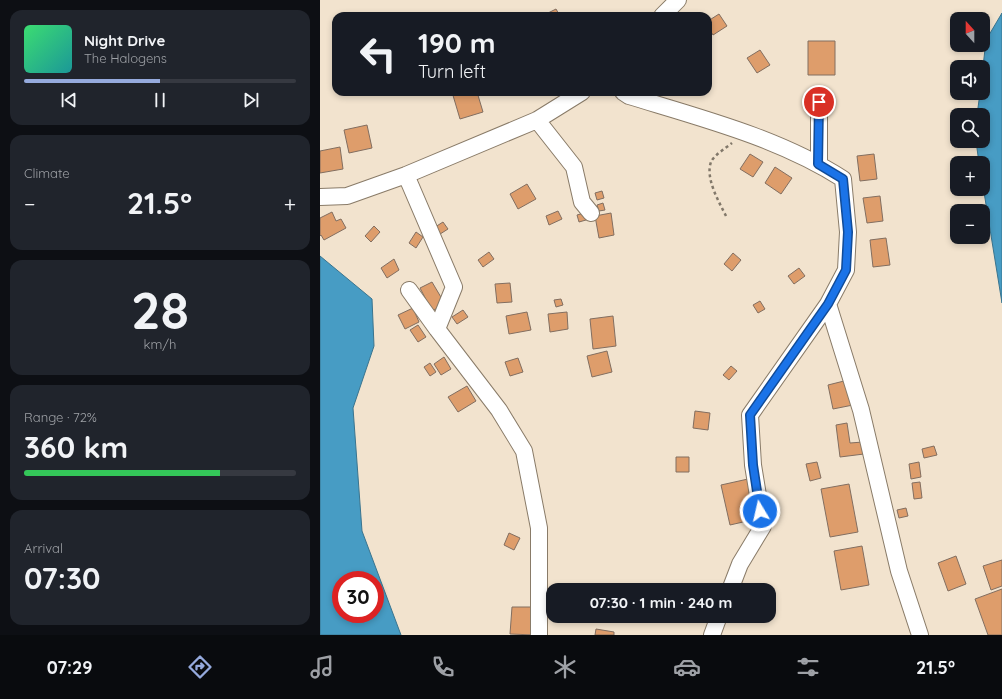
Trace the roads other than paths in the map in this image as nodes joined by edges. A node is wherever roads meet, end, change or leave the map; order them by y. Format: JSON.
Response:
{"nodes":[{"id":1,"x":678,"y":0,"type":"edge"},
{"id":2,"x":666,"y":12,"type":"edge"},
{"id":3,"x":576,"y":96,"type":"edge"},
{"id":4,"x":629,"y":96,"type":"edge"},
{"id":5,"x":819,"y":102,"type":"dead end"},
{"id":6,"x":537,"y":120,"type":"junction"},
{"id":7,"x":818,"y":164,"type":"junction"},
{"id":8,"x":406,"y":175,"type":"junction"},
{"id":9,"x":320,"y":196,"type":"edge"},
{"id":10,"x":591,"y":213,"type":"dead end"},
{"id":11,"x":409,"y":290,"type":"dead end"},
{"id":12,"x":828,"y":304,"type":"junction"},
{"id":13,"x":437,"y":328,"type":"junction"},
{"id":14,"x":733,"y":583,"type":"edge"},
{"id":15,"x":716,"y":623,"type":"edge"},
{"id":16,"x":539,"y":635,"type":"edge"},
{"id":17,"x":712,"y":635,"type":"edge"},
{"id":18,"x":920,"y":635,"type":"edge"}],
"edges":[{"from":1,"to":2,"type":"street"},
{"from":3,"to":6,"type":"street"},
{"from":4,"to":7,"type":"street"},
{"from":5,"to":7,"type":"street"},
{"from":6,"to":8,"type":"street"},
{"from":6,"to":10,"type":"street"},
{"from":7,"to":12,"type":"street"},
{"from":8,"to":9,"type":"street"},
{"from":8,"to":13,"type":"street"},
{"from":11,"to":13,"type":"street"},
{"from":12,"to":14,"type":"street"},
{"from":12,"to":18,"type":"street"},
{"from":13,"to":16,"type":"street"},
{"from":15,"to":17,"type":"street"}]}
